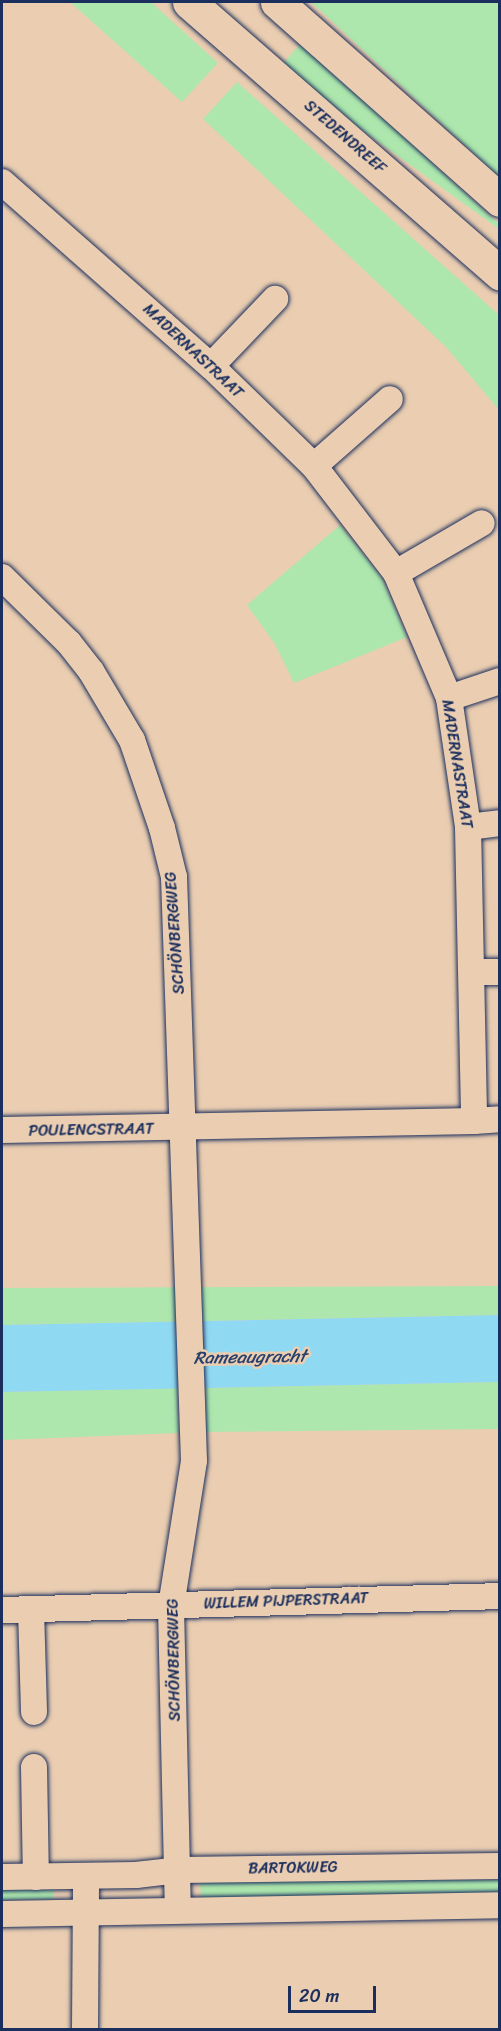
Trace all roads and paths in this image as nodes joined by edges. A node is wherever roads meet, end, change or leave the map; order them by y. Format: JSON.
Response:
{"nodes":[{"id":1,"x":277,"y":2,"type":"edge"},
{"id":2,"x":199,"y":10,"type":"edge"},
{"id":3,"x":2,"y":182,"type":"edge"},
{"id":4,"x":500,"y":200,"type":"edge"},
{"id":5,"x":500,"y":273,"type":"edge"},
{"id":6,"x":275,"y":299,"type":"dead end"},
{"id":7,"x":210,"y":366,"type":"junction"},
{"id":8,"x":390,"y":399,"type":"dead end"},
{"id":9,"x":314,"y":466,"type":"junction"},
{"id":10,"x":482,"y":523,"type":"dead end"},
{"id":11,"x":396,"y":573,"type":"junction"},
{"id":12,"x":2,"y":577,"type":"edge"},
{"id":13,"x":500,"y":681,"type":"edge"},
{"id":14,"x":449,"y":698,"type":"junction"},
{"id":15,"x":500,"y":823,"type":"edge"},
{"id":16,"x":468,"y":827,"type":"junction"},
{"id":17,"x":473,"y":972,"type":"junction"},
{"id":18,"x":500,"y":972,"type":"edge"},
{"id":19,"x":500,"y":1119,"type":"edge"},
{"id":20,"x":474,"y":1121,"type":"junction"},
{"id":21,"x":180,"y":1129,"type":"junction"},
{"id":22,"x":2,"y":1131,"type":"edge"},
{"id":23,"x":500,"y":1596,"type":"edge"},
{"id":24,"x":171,"y":1607,"type":"junction"},
{"id":25,"x":2,"y":1610,"type":"edge"},
{"id":26,"x":31,"y":1610,"type":"junction"},
{"id":27,"x":34,"y":1713,"type":"dead end"},
{"id":28,"x":34,"y":1767,"type":"dead end"},
{"id":29,"x":500,"y":1866,"type":"edge"},
{"id":30,"x":179,"y":1870,"type":"junction"},
{"id":31,"x":86,"y":1876,"type":"junction"},
{"id":32,"x":2,"y":1877,"type":"edge"},
{"id":33,"x":36,"y":1877,"type":"junction"},
{"id":34,"x":500,"y":1905,"type":"edge"},
{"id":35,"x":178,"y":1909,"type":"junction"},
{"id":36,"x":2,"y":1914,"type":"edge"},
{"id":37,"x":87,"y":1915,"type":"junction"},
{"id":38,"x":85,"y":2030,"type":"edge"}],
"edges":[{"from":1,"to":4,"type":"main road"},
{"from":2,"to":5,"type":"main road","name":"STEDENDREEF"},
{"from":3,"to":7,"type":"street","name":"MADERNASTRAAT"},
{"from":6,"to":7,"type":"street"},
{"from":7,"to":9,"type":"street","name":"MADERNASTRAAT"},
{"from":8,"to":9,"type":"street"},
{"from":9,"to":11,"type":"street","name":"MADERNASTRAAT"},
{"from":10,"to":11,"type":"street"},
{"from":11,"to":14,"type":"street","name":"MADERNASTRAAT"},
{"from":12,"to":21,"type":"street","name":"SCHÖNBERGWEG"},
{"from":13,"to":14,"type":"street"},
{"from":14,"to":16,"type":"street","name":"MADERNASTRAAT"},
{"from":15,"to":16,"type":"street"},
{"from":16,"to":17,"type":"street","name":"MADERNASTRAAT"},
{"from":17,"to":18,"type":"street"},
{"from":17,"to":20,"type":"street","name":"MADERNASTRAAT"},
{"from":19,"to":20,"type":"street"},
{"from":20,"to":21,"type":"street"},
{"from":21,"to":22,"type":"street","name":"POULENCSTRAAT"},
{"from":21,"to":24,"type":"street","name":"SCHÖNBERGWEG"},
{"from":23,"to":24,"type":"street","name":"WILLEM PIJPERSTRAAT"},
{"from":24,"to":26,"type":"street","name":"WILLEM PIJPERSTRAAT"},
{"from":24,"to":30,"type":"street","name":"SCHÖNBERGWEG"},
{"from":25,"to":26,"type":"street","name":"WILLEM PIJPERSTRAAT"},
{"from":26,"to":27,"type":"street"},
{"from":28,"to":33,"type":"street"},
{"from":29,"to":30,"type":"street","name":"BARTOKWEG"},
{"from":30,"to":31,"type":"street","name":"BARTOKWEG"},
{"from":30,"to":35,"type":"street","name":"SCHÖNBERGWEG"},
{"from":31,"to":33,"type":"street","name":"BARTOKWEG"},
{"from":31,"to":37,"type":"street"},
{"from":32,"to":33,"type":"street","name":"BARTOKWEG"},
{"from":34,"to":35,"type":"street"},
{"from":35,"to":37,"type":"street"},
{"from":36,"to":37,"type":"street"},
{"from":37,"to":38,"type":"street"}]}
